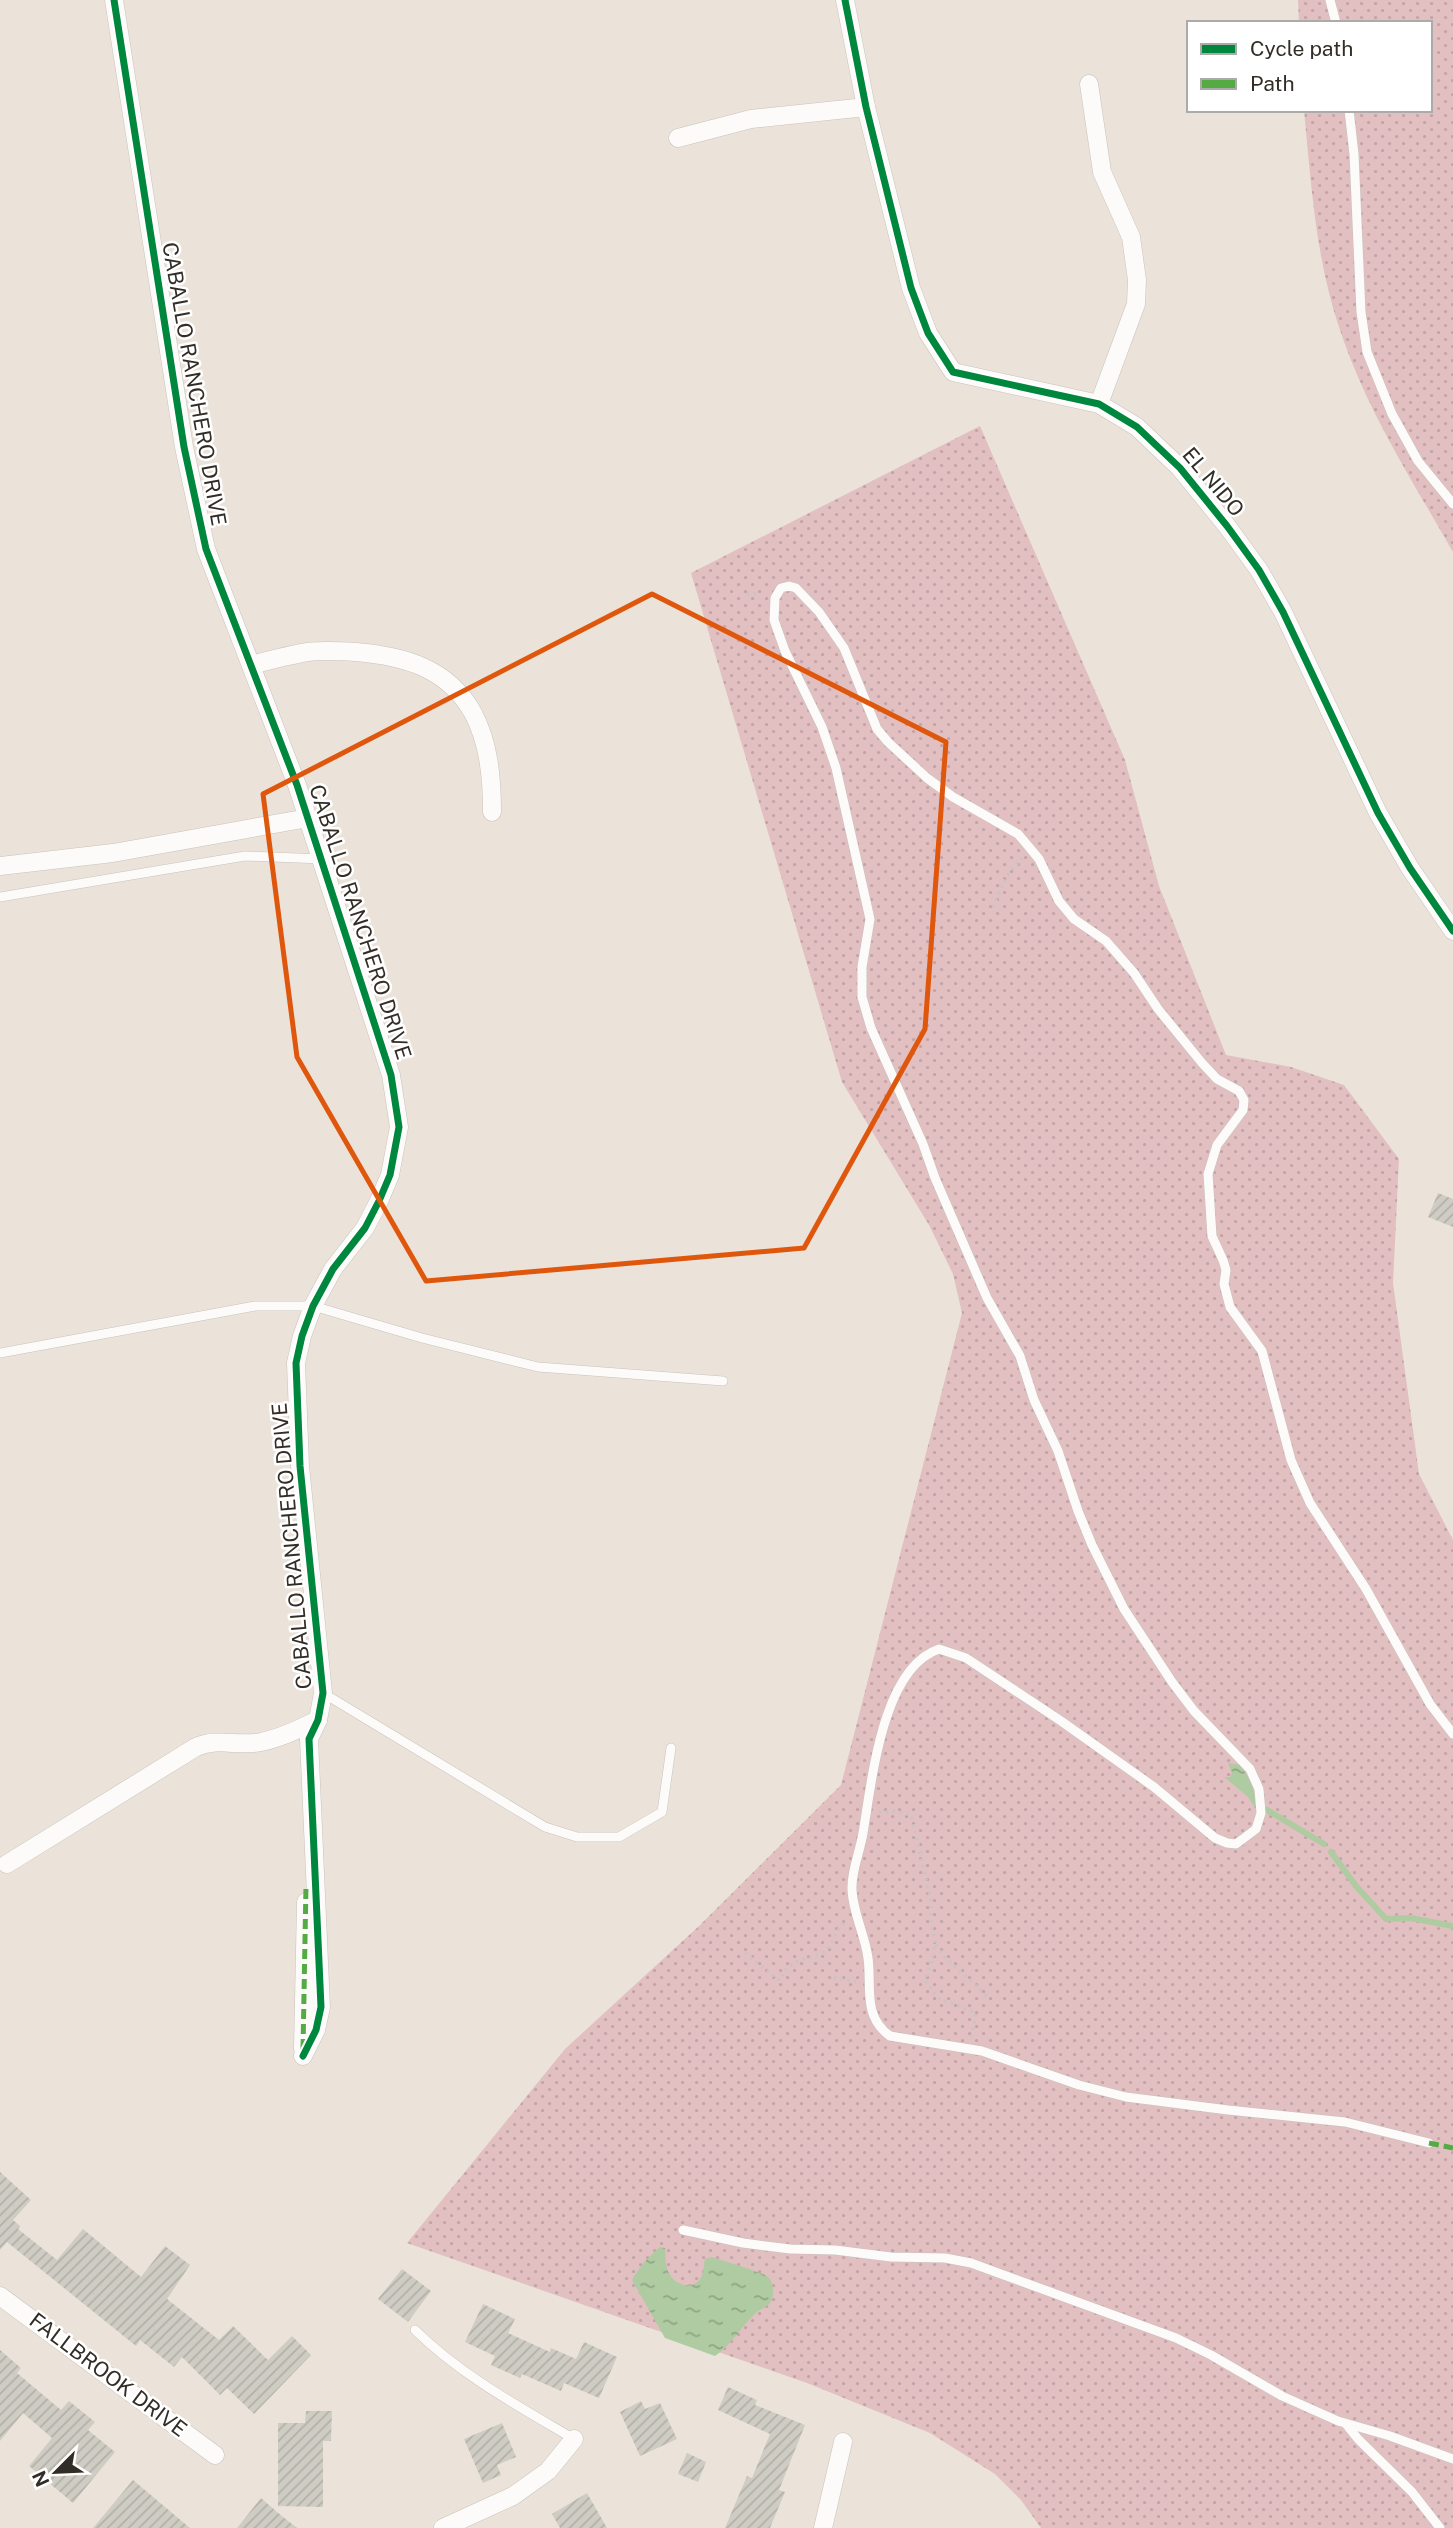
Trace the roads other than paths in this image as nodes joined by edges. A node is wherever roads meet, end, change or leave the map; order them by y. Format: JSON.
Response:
{"nodes":[{"id":1,"x":114,"y":0,"type":"edge"},
{"id":2,"x":845,"y":0,"type":"edge"},
{"id":3,"x":1330,"y":0,"type":"edge"},
{"id":4,"x":1335,"y":21,"type":"edge"},
{"id":5,"x":1089,"y":84,"type":"dead end"},
{"id":6,"x":866,"y":107,"type":"junction"},
{"id":7,"x":1349,"y":112,"type":"edge"},
{"id":8,"x":678,"y":138,"type":"dead end"},
{"id":9,"x":1099,"y":404,"type":"junction"},
{"id":10,"x":1453,"y":504,"type":"edge"},
{"id":11,"x":251,"y":665,"type":"junction"},
{"id":12,"x":492,"y":812,"type":"dead end"},
{"id":13,"x":308,"y":818,"type":"junction"},
{"id":14,"x":321,"y":859,"type":"junction"},
{"id":15,"x":0,"y":866,"type":"edge"},
{"id":16,"x":0,"y":897,"type":"edge"},
{"id":17,"x":1453,"y":931,"type":"edge"},
{"id":18,"x":313,"y":1306,"type":"junction"},
{"id":19,"x":0,"y":1353,"type":"edge"},
{"id":20,"x":723,"y":1381,"type":"dead end"},
{"id":21,"x":323,"y":1693,"type":"junction"},
{"id":22,"x":318,"y":1720,"type":"junction"},
{"id":23,"x":1453,"y":1734,"type":"edge"},
{"id":24,"x":671,"y":1748,"type":"dead end"},
{"id":25,"x":7,"y":1864,"type":"dead end"},
{"id":26,"x":303,"y":2056,"type":"dead end"},
{"id":27,"x":1429,"y":2143,"type":"dead end"},
{"id":28,"x":683,"y":2230,"type":"dead end"},
{"id":29,"x":0,"y":2296,"type":"edge"},
{"id":30,"x":415,"y":2330,"type":"dead end"},
{"id":31,"x":1345,"y":2423,"type":"junction"},
{"id":32,"x":574,"y":2439,"type":"joint"},
{"id":33,"x":843,"y":2442,"type":"dead end"},
{"id":34,"x":215,"y":2455,"type":"dead end"},
{"id":35,"x":1453,"y":2459,"type":"edge"},
{"id":36,"x":443,"y":2528,"type":"edge"},
{"id":37,"x":824,"y":2528,"type":"edge"},
{"id":38,"x":1440,"y":2528,"type":"edge"}],
"edges":[{"from":1,"to":11,"type":"street","name":"CABALLO RANCHERO DRIVE"},
{"from":2,"to":6,"type":"street","name":"EL NIDO"},
{"from":3,"to":4,"type":"lane"},
{"from":5,"to":9,"type":"street"},
{"from":6,"to":8,"type":"street"},
{"from":6,"to":9,"type":"street","name":"EL NIDO"},
{"from":7,"to":10,"type":"lane"},
{"from":9,"to":17,"type":"street","name":"EL NIDO"},
{"from":11,"to":12,"type":"street"},
{"from":11,"to":13,"type":"street","name":"CABALLO RANCHERO DRIVE"},
{"from":13,"to":14,"type":"street","name":"CABALLO RANCHERO DRIVE"},
{"from":13,"to":15,"type":"street"},
{"from":14,"to":16,"type":"lane"},
{"from":14,"to":18,"type":"street","name":"CABALLO RANCHERO DRIVE"},
{"from":18,"to":19,"type":"lane"},
{"from":18,"to":20,"type":"lane"},
{"from":18,"to":21,"type":"street","name":"CABALLO RANCHERO DRIVE"},
{"from":21,"to":22,"type":"street","name":"CABALLO RANCHERO DRIVE"},
{"from":21,"to":24,"type":"lane"},
{"from":22,"to":25,"type":"street"},
{"from":22,"to":26,"type":"street","name":"CABALLO RANCHERO DRIVE"},
{"from":23,"to":27,"type":"lane"},
{"from":28,"to":31,"type":"lane"},
{"from":29,"to":34,"type":"street","name":"FALLBROOK DRIVE"},
{"from":30,"to":32,"type":"lane"},
{"from":31,"to":35,"type":"lane"},
{"from":31,"to":38,"type":"lane"},
{"from":32,"to":36,"type":"street"},
{"from":33,"to":37,"type":"street"}]}
